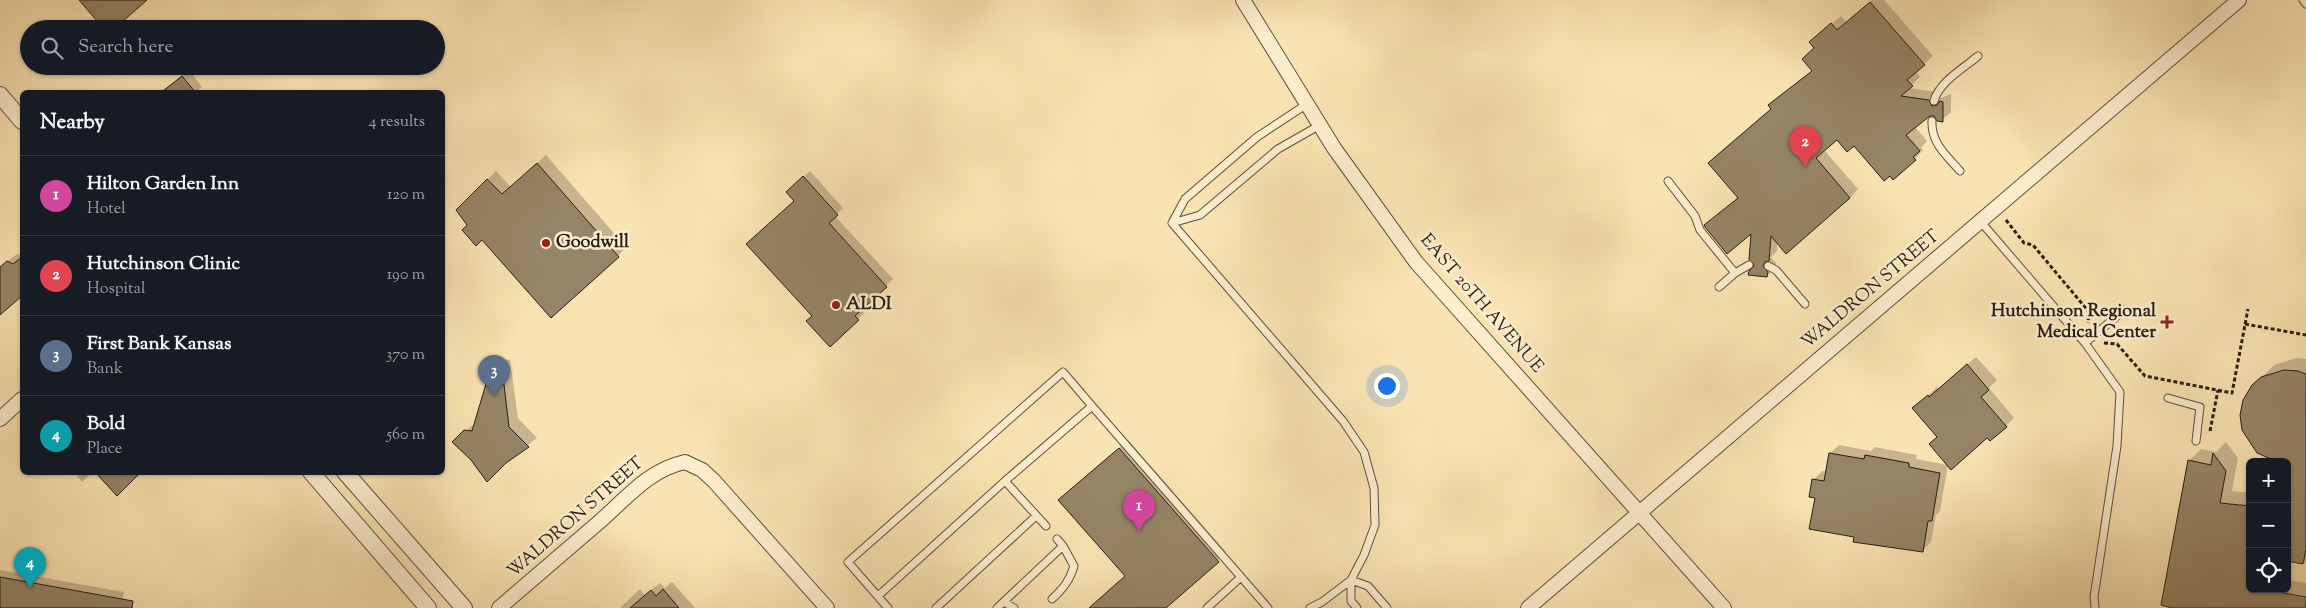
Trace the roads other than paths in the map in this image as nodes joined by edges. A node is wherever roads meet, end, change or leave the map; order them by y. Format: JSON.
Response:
{"nodes":[{"id":1,"x":1242,"y":0,"type":"edge"},
{"id":2,"x":2239,"y":0,"type":"edge"},
{"id":3,"x":2303,"y":0,"type":"edge"},
{"id":4,"x":2306,"y":4,"type":"edge"},
{"id":5,"x":1978,"y":56,"type":"dead end"},
{"id":6,"x":0,"y":95,"type":"edge"},
{"id":7,"x":1934,"y":101,"type":"dead end"},
{"id":8,"x":1307,"y":104,"type":"junction"},
{"id":9,"x":20,"y":118,"type":"edge"},
{"id":10,"x":1932,"y":121,"type":"dead end"},
{"id":11,"x":1320,"y":126,"type":"junction"},
{"id":12,"x":1960,"y":171,"type":"dead end"},
{"id":13,"x":1668,"y":181,"type":"dead end"},
{"id":14,"x":1981,"y":222,"type":"junction"},
{"id":15,"x":1172,"y":223,"type":"junction"},
{"id":16,"x":1749,"y":265,"type":"dead end"},
{"id":17,"x":1768,"y":266,"type":"dead end"},
{"id":18,"x":1735,"y":273,"type":"junction"},
{"id":19,"x":1719,"y":287,"type":"dead end"},
{"id":20,"x":1805,"y":304,"type":"dead end"},
{"id":21,"x":2124,"y":310,"type":"dead end"},
{"id":22,"x":2085,"y":343,"type":"junction"},
{"id":23,"x":2168,"y":398,"type":"dead end"},
{"id":24,"x":20,"y":401,"type":"edge"},
{"id":25,"x":1092,"y":406,"type":"junction"},
{"id":26,"x":0,"y":418,"type":"edge"},
{"id":27,"x":2196,"y":441,"type":"dead end"},
{"id":28,"x":314,"y":475,"type":"edge"},
{"id":29,"x":348,"y":475,"type":"edge"},
{"id":30,"x":1005,"y":481,"type":"junction"},
{"id":31,"x":1640,"y":512,"type":"junction"},
{"id":32,"x":1036,"y":516,"type":"junction"},
{"id":33,"x":1046,"y":526,"type":"dead end"},
{"id":34,"x":1057,"y":539,"type":"dead end"},
{"id":35,"x":1063,"y":546,"type":"junction"},
{"id":36,"x":1241,"y":577,"type":"junction"},
{"id":37,"x":1351,"y":580,"type":"junction"},
{"id":38,"x":878,"y":596,"type":"junction"},
{"id":39,"x":1052,"y":600,"type":"dead end"},
{"id":40,"x":1004,"y":602,"type":"junction"},
{"id":41,"x":428,"y":608,"type":"edge"},
{"id":42,"x":464,"y":608,"type":"edge"},
{"id":43,"x":499,"y":608,"type":"edge"},
{"id":44,"x":827,"y":608,"type":"edge"},
{"id":45,"x":888,"y":608,"type":"edge"},
{"id":46,"x":936,"y":608,"type":"edge"},
{"id":47,"x":997,"y":608,"type":"edge"},
{"id":48,"x":1014,"y":608,"type":"edge"},
{"id":49,"x":1207,"y":608,"type":"edge"},
{"id":50,"x":1268,"y":608,"type":"edge"},
{"id":51,"x":1310,"y":608,"type":"edge"},
{"id":52,"x":1357,"y":608,"type":"edge"},
{"id":53,"x":1387,"y":608,"type":"edge"},
{"id":54,"x":1528,"y":608,"type":"edge"},
{"id":55,"x":1724,"y":608,"type":"edge"},
{"id":56,"x":2095,"y":608,"type":"edge"}],
"edges":[{"from":1,"to":8,"type":"street","name":"EAST 20TH AVENUE"},
{"from":2,"to":14,"type":"street","name":"WALDRON STREET"},
{"from":3,"to":4,"type":"lane"},
{"from":5,"to":7,"type":"lane"},
{"from":6,"to":9,"type":"street"},
{"from":8,"to":11,"type":"street","name":"EAST 20TH AVENUE"},
{"from":8,"to":15,"type":"lane"},
{"from":10,"to":12,"type":"lane"},
{"from":11,"to":15,"type":"lane"},
{"from":11,"to":31,"type":"street","name":"EAST 20TH AVENUE"},
{"from":13,"to":18,"type":"lane"},
{"from":14,"to":22,"type":"lane"},
{"from":14,"to":31,"type":"street","name":"WALDRON STREET"},
{"from":15,"to":37,"type":"lane"},
{"from":16,"to":18,"type":"lane"},
{"from":17,"to":20,"type":"lane"},
{"from":18,"to":19,"type":"lane"},
{"from":21,"to":22,"type":"lane"},
{"from":22,"to":56,"type":"lane"},
{"from":23,"to":27,"type":"lane"},
{"from":24,"to":26,"type":"street"},
{"from":25,"to":30,"type":"lane"},
{"from":25,"to":36,"type":"lane"},
{"from":25,"to":38,"type":"lane"},
{"from":28,"to":41,"type":"street"},
{"from":29,"to":42,"type":"street"},
{"from":30,"to":32,"type":"lane"},
{"from":30,"to":38,"type":"lane"},
{"from":31,"to":54,"type":"street","name":"WALDRON STREET"},
{"from":31,"to":55,"type":"street","name":"EAST 20TH AVENUE"},
{"from":32,"to":33,"type":"lane"},
{"from":32,"to":46,"type":"lane"},
{"from":34,"to":35,"type":"lane"},
{"from":35,"to":39,"type":"lane"},
{"from":35,"to":40,"type":"lane"},
{"from":36,"to":49,"type":"lane"},
{"from":36,"to":50,"type":"lane"},
{"from":37,"to":51,"type":"lane"},
{"from":37,"to":52,"type":"lane"},
{"from":37,"to":53,"type":"lane"},
{"from":38,"to":45,"type":"lane"},
{"from":40,"to":47,"type":"lane"},
{"from":40,"to":48,"type":"lane"},
{"from":43,"to":44,"type":"street","name":"WALDRON STREET"}]}
